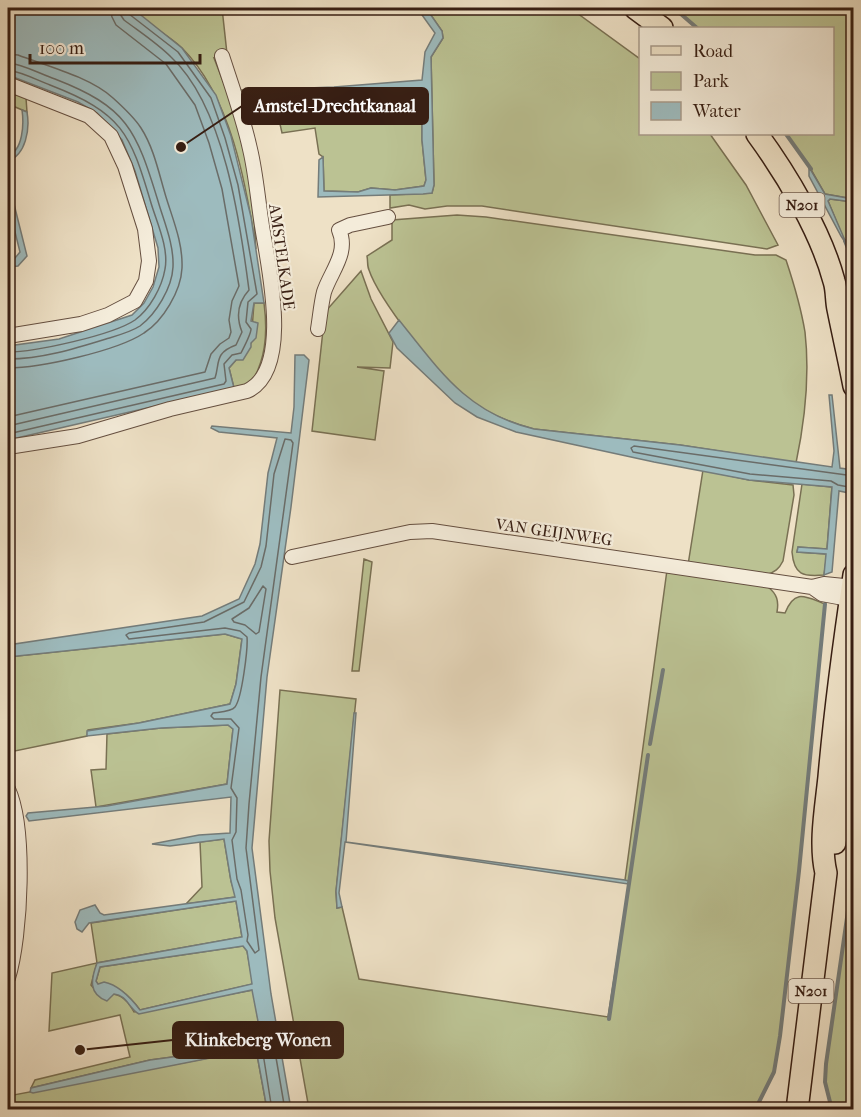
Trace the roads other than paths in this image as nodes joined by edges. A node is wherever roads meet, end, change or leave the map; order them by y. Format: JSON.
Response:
{"nodes":[{"id":1,"x":635,"y":8,"type":"edge"},
{"id":2,"x":661,"y":27,"type":"edge"},
{"id":3,"x":222,"y":56,"type":"dead end"},
{"id":4,"x":8,"y":84,"type":"edge"},
{"id":5,"x":758,"y":135,"type":"edge"},
{"id":6,"x":388,"y":217,"type":"dead end"},
{"id":7,"x":835,"y":283,"type":"junction"},
{"id":8,"x":854,"y":321,"type":"edge"},
{"id":9,"x":318,"y":329,"type":"dead end"},
{"id":10,"x":8,"y":336,"type":"edge"},
{"id":11,"x":854,"y":386,"type":"edge"},
{"id":12,"x":8,"y":447,"type":"edge"},
{"id":13,"x":292,"y":557,"type":"dead end"},
{"id":14,"x":853,"y":590,"type":"edge"},
{"id":15,"x":854,"y":716,"type":"edge"},
{"id":16,"x":8,"y":789,"type":"edge"},
{"id":17,"x":825,"y":873,"type":"junction"},
{"id":18,"x":8,"y":978,"type":"edge"},
{"id":19,"x":797,"y":1110,"type":"edge"}],
"edges":[{"from":1,"to":2,"type":"main road"},
{"from":3,"to":12,"type":"street","name":"AMSTELKADE"},
{"from":4,"to":10,"type":"street"},
{"from":5,"to":7,"type":"main road","number":"N201"},
{"from":6,"to":9,"type":"street"},
{"from":7,"to":8,"type":"main road","number":"N201"},
{"from":7,"to":11,"type":"main road","number":"N201"},
{"from":13,"to":14,"type":"street","name":"VAN GEIJNWEG"},
{"from":14,"to":17,"type":"main road","number":"N201"},
{"from":15,"to":17,"type":"main road","number":"N201"},
{"from":16,"to":18,"type":"street"},
{"from":17,"to":19,"type":"main road","number":"N201"}]}
